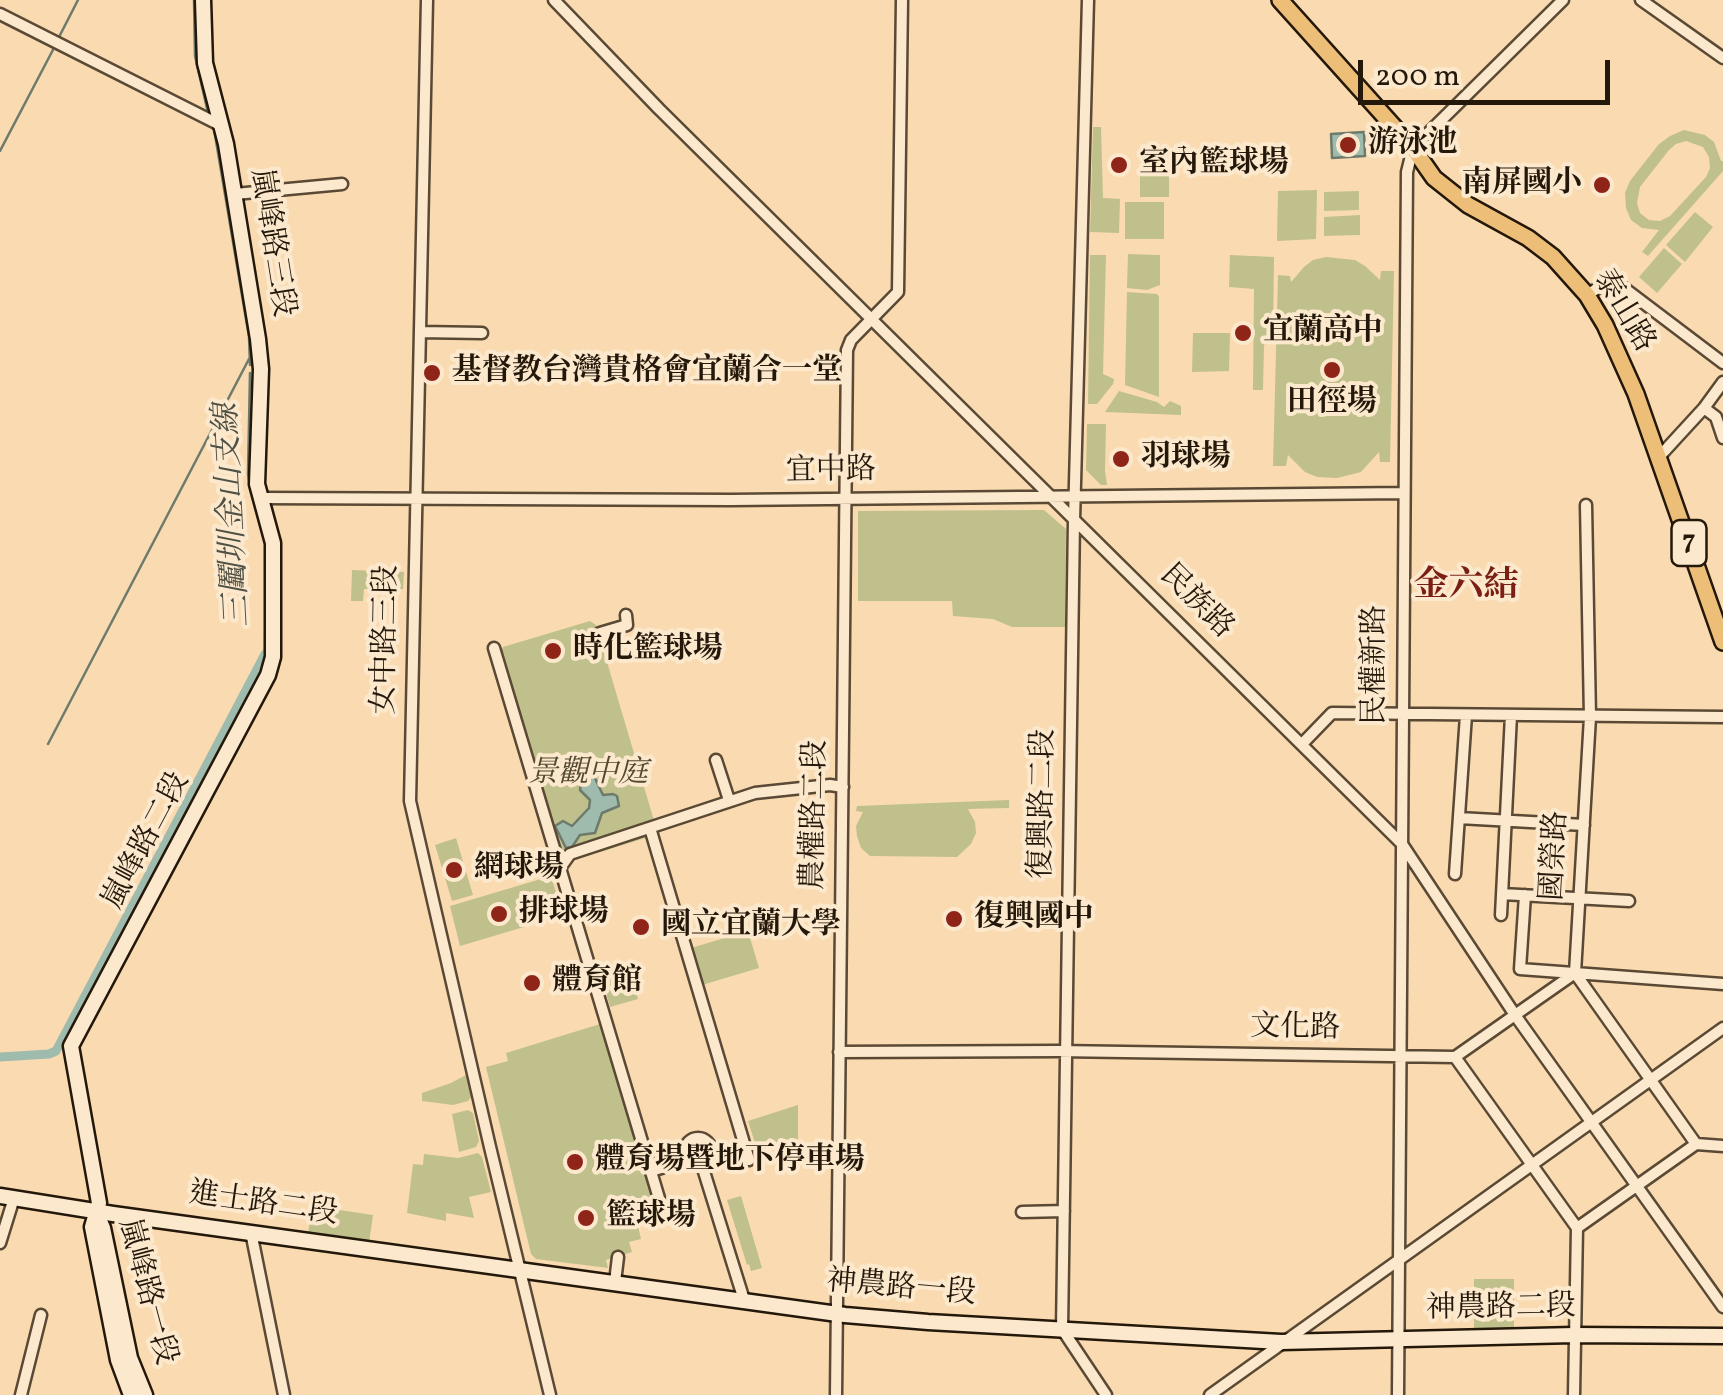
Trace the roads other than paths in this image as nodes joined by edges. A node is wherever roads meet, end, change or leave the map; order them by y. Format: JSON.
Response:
{"nodes":[{"id":1,"x":203,"y":0,"type":"edge"},
{"id":2,"x":427,"y":0,"type":"edge"},
{"id":3,"x":554,"y":0,"type":"edge"},
{"id":4,"x":902,"y":0,"type":"edge"},
{"id":5,"x":1088,"y":0,"type":"edge"},
{"id":6,"x":1280,"y":0,"type":"edge"},
{"id":7,"x":1564,"y":0,"type":"edge"},
{"id":8,"x":1640,"y":0,"type":"edge"},
{"id":9,"x":0,"y":14,"type":"edge"},
{"id":10,"x":1723,"y":58,"type":"edge"},
{"id":11,"x":220,"y":125,"type":"junction"},
{"id":12,"x":1412,"y":148,"type":"junction"},
{"id":13,"x":342,"y":184,"type":"dead end"},
{"id":14,"x":235,"y":194,"type":"junction"},
{"id":15,"x":1587,"y":295,"type":"junction"},
{"id":16,"x":873,"y":318,"type":"junction"},
{"id":17,"x":420,"y":332,"type":"junction"},
{"id":18,"x":482,"y":333,"type":"dead end"},
{"id":19,"x":1723,"y":363,"type":"edge"},
{"id":20,"x":1723,"y":382,"type":"edge"},
{"id":21,"x":1704,"y":408,"type":"junction"},
{"id":22,"x":1723,"y":438,"type":"edge"},
{"id":23,"x":1659,"y":457,"type":"junction"},
{"id":24,"x":1404,"y":494,"type":"junction"},
{"id":25,"x":1076,"y":495,"type":"junction"},
{"id":26,"x":1051,"y":496,"type":"junction"},
{"id":27,"x":260,"y":498,"type":"junction"},
{"id":28,"x":845,"y":498,"type":"junction"},
{"id":29,"x":416,"y":499,"type":"junction"},
{"id":30,"x":1586,"y":505,"type":"dead end"},
{"id":31,"x":1074,"y":520,"type":"junction"},
{"id":32,"x":626,"y":615,"type":"dead end"},
{"id":33,"x":1721,"y":632,"type":"edge"},
{"id":34,"x":600,"y":633,"type":"dead end"},
{"id":35,"x":494,"y":648,"type":"dead end"},
{"id":36,"x":1402,"y":714,"type":"junction"},
{"id":37,"x":1466,"y":715,"type":"junction"},
{"id":38,"x":1511,"y":715,"type":"junction"},
{"id":39,"x":1590,"y":717,"type":"junction"},
{"id":40,"x":1723,"y":717,"type":"edge"},
{"id":41,"x":1302,"y":744,"type":"junction"},
{"id":42,"x":716,"y":760,"type":"dead end"},
{"id":43,"x":843,"y":787,"type":"junction"},
{"id":44,"x":730,"y":800,"type":"junction"},
{"id":45,"x":1459,"y":818,"type":"junction"},
{"id":46,"x":1506,"y":820,"type":"junction"},
{"id":47,"x":1584,"y":825,"type":"junction"},
{"id":48,"x":650,"y":828,"type":"junction"},
{"id":49,"x":1402,"y":844,"type":"junction"},
{"id":50,"x":560,"y":868,"type":"junction"},
{"id":51,"x":1455,"y":874,"type":"dead end"},
{"id":52,"x":1502,"y":894,"type":"junction"},
{"id":53,"x":1525,"y":895,"type":"junction"},
{"id":54,"x":1579,"y":898,"type":"junction"},
{"id":55,"x":1629,"y":901,"type":"dead end"},
{"id":56,"x":1501,"y":915,"type":"dead end"},
{"id":57,"x":1575,"y":973,"type":"junction"},
{"id":58,"x":1723,"y":984,"type":"edge"},
{"id":59,"x":1515,"y":1015,"type":"junction"},
{"id":60,"x":1723,"y":1028,"type":"edge"},
{"id":61,"x":840,"y":1052,"type":"junction"},
{"id":62,"x":1067,"y":1052,"type":"junction"},
{"id":63,"x":1399,"y":1056,"type":"junction"},
{"id":64,"x":1455,"y":1057,"type":"junction"},
{"id":65,"x":1651,"y":1080,"type":"junction"},
{"id":66,"x":1591,"y":1122,"type":"junction"},
{"id":67,"x":1696,"y":1144,"type":"junction"},
{"id":68,"x":1723,"y":1146,"type":"edge"},
{"id":69,"x":688,"y":1160,"type":"junction"},
{"id":70,"x":749,"y":1160,"type":"dead end"},
{"id":71,"x":701,"y":1162,"type":"junction"},
{"id":72,"x":1532,"y":1164,"type":"junction"},
{"id":73,"x":651,"y":1171,"type":"junction"},
{"id":74,"x":1636,"y":1186,"type":"junction"},
{"id":75,"x":7,"y":1197,"type":"edge"},
{"id":76,"x":1064,"y":1211,"type":"junction"},
{"id":77,"x":96,"y":1212,"type":"junction"},
{"id":78,"x":1022,"y":1212,"type":"dead end"},
{"id":79,"x":664,"y":1215,"type":"dead end"},
{"id":80,"x":1576,"y":1228,"type":"junction"},
{"id":81,"x":250,"y":1232,"type":"junction"},
{"id":82,"x":0,"y":1244,"type":"edge"},
{"id":83,"x":618,"y":1257,"type":"dead end"},
{"id":84,"x":1398,"y":1260,"type":"junction"},
{"id":85,"x":519,"y":1270,"type":"junction"},
{"id":86,"x":615,"y":1282,"type":"junction"},
{"id":87,"x":744,"y":1300,"type":"junction"},
{"id":88,"x":1723,"y":1307,"type":"edge"},
{"id":89,"x":837,"y":1313,"type":"junction"},
{"id":90,"x":42,"y":1314,"type":"dead end"},
{"id":91,"x":1062,"y":1329,"type":"junction"},
{"id":92,"x":1574,"y":1335,"type":"junction"},
{"id":93,"x":1723,"y":1336,"type":"edge"},
{"id":94,"x":1398,"y":1340,"type":"junction"},
{"id":95,"x":1281,"y":1342,"type":"junction"},
{"id":96,"x":21,"y":1395,"type":"edge"},
{"id":97,"x":132,"y":1395,"type":"edge"},
{"id":98,"x":145,"y":1395,"type":"edge"},
{"id":99,"x":284,"y":1395,"type":"edge"},
{"id":100,"x":550,"y":1395,"type":"edge"},
{"id":101,"x":836,"y":1395,"type":"edge"},
{"id":102,"x":1106,"y":1395,"type":"edge"},
{"id":103,"x":1210,"y":1395,"type":"edge"},
{"id":104,"x":1398,"y":1395,"type":"edge"},
{"id":105,"x":1574,"y":1395,"type":"edge"}],
"edges":[{"from":1,"to":11,"type":"street","name":"嵐峰路三段"},
{"from":2,"to":17,"type":"street","name":"女中路三段"},
{"from":3,"to":16,"type":"street","name":"民族路"},
{"from":4,"to":16,"type":"street","name":"農權路二段"},
{"from":5,"to":25,"type":"street","name":"復興路二段"},
{"from":6,"to":12,"type":"main road","name":"泰山路","number":"7"},
{"from":7,"to":12,"type":"street"},
{"from":8,"to":10,"type":"street"},
{"from":9,"to":11,"type":"street"},
{"from":11,"to":14,"type":"street","name":"嵐峰路三段"},
{"from":12,"to":15,"type":"main road","name":"泰山路","number":"7"},
{"from":12,"to":24,"type":"street","name":"民權新路"},
{"from":13,"to":14,"type":"street"},
{"from":14,"to":27,"type":"street","name":"嵐峰路三段"},
{"from":15,"to":19,"type":"street"},
{"from":15,"to":23,"type":"main road","name":"泰山路","number":"7"},
{"from":16,"to":26,"type":"street","name":"民族路"},
{"from":16,"to":28,"type":"street","name":"農權路二段"},
{"from":17,"to":18,"type":"street"},
{"from":17,"to":29,"type":"street","name":"女中路三段"},
{"from":20,"to":21,"type":"street"},
{"from":21,"to":22,"type":"street"},
{"from":21,"to":23,"type":"street"},
{"from":23,"to":33,"type":"main road","name":"泰山路","number":"7"},
{"from":24,"to":25,"type":"street","name":"宜中路"},
{"from":24,"to":36,"type":"street","name":"民權新路"},
{"from":25,"to":26,"type":"street","name":"宜中路"},
{"from":25,"to":31,"type":"street","name":"復興路二段"},
{"from":26,"to":28,"type":"street","name":"宜中路"},
{"from":26,"to":31,"type":"street","name":"民族路"},
{"from":27,"to":29,"type":"street","name":"宜中路"},
{"from":27,"to":77,"type":"street","name":"嵐峰路二段"},
{"from":28,"to":29,"type":"street","name":"宜中路"},
{"from":28,"to":43,"type":"street","name":"農權路二段"},
{"from":29,"to":85,"type":"street","name":"女中路三段"},
{"from":30,"to":39,"type":"street","name":"國榮路"},
{"from":31,"to":41,"type":"street","name":"民族路"},
{"from":31,"to":62,"type":"street","name":"復興路二段"},
{"from":32,"to":34,"type":"street"},
{"from":35,"to":50,"type":"street"},
{"from":36,"to":37,"type":"street"},
{"from":36,"to":41,"type":"street"},
{"from":36,"to":49,"type":"street","name":"民權新路"},
{"from":37,"to":38,"type":"street"},
{"from":37,"to":45,"type":"street"},
{"from":38,"to":39,"type":"street"},
{"from":38,"to":46,"type":"street"},
{"from":39,"to":40,"type":"street"},
{"from":39,"to":47,"type":"street","name":"國榮路"},
{"from":41,"to":49,"type":"street","name":"民族路"},
{"from":42,"to":44,"type":"street"},
{"from":43,"to":44,"type":"street"},
{"from":43,"to":61,"type":"street","name":"農權路二段"},
{"from":44,"to":48,"type":"street"},
{"from":45,"to":46,"type":"street"},
{"from":45,"to":51,"type":"street"},
{"from":46,"to":47,"type":"street"},
{"from":46,"to":52,"type":"street"},
{"from":47,"to":54,"type":"street","name":"國榮路"},
{"from":48,"to":50,"type":"street"},
{"from":48,"to":70,"type":"street"},
{"from":49,"to":59,"type":"street","name":"民族路"},
{"from":49,"to":63,"type":"street","name":"民權新路"},
{"from":50,"to":73,"type":"street"},
{"from":52,"to":53,"type":"street"},
{"from":52,"to":56,"type":"street"},
{"from":53,"to":54,"type":"street"},
{"from":53,"to":57,"type":"street"},
{"from":54,"to":55,"type":"street"},
{"from":54,"to":57,"type":"street","name":"國榮路"},
{"from":57,"to":58,"type":"street"},
{"from":57,"to":59,"type":"street"},
{"from":57,"to":65,"type":"street"},
{"from":59,"to":64,"type":"street"},
{"from":59,"to":66,"type":"street","name":"民族路"},
{"from":60,"to":65,"type":"street"},
{"from":61,"to":62,"type":"street","name":"文化路"},
{"from":61,"to":89,"type":"street","name":"農權路二段"},
{"from":62,"to":63,"type":"street","name":"文化路"},
{"from":62,"to":76,"type":"street","name":"復興路二段"},
{"from":63,"to":64,"type":"street","name":"文化路"},
{"from":63,"to":84,"type":"street","name":"民權新路"},
{"from":64,"to":72,"type":"street"},
{"from":65,"to":66,"type":"street"},
{"from":65,"to":67,"type":"street"},
{"from":66,"to":72,"type":"street"},
{"from":66,"to":74,"type":"street","name":"民族路"},
{"from":67,"to":68,"type":"street"},
{"from":67,"to":74,"type":"street"},
{"from":69,"to":71,"type":"street"},
{"from":69,"to":71,"type":"street"},
{"from":69,"to":73,"type":"street"},
{"from":71,"to":87,"type":"street"},
{"from":72,"to":80,"type":"street"},
{"from":72,"to":84,"type":"street"},
{"from":73,"to":79,"type":"street"},
{"from":74,"to":80,"type":"street"},
{"from":74,"to":88,"type":"street","name":"民族路"},
{"from":75,"to":77,"type":"street","name":"進士路二段"},
{"from":75,"to":82,"type":"street"},
{"from":76,"to":78,"type":"street"},
{"from":76,"to":91,"type":"street","name":"復興路二段"},
{"from":77,"to":81,"type":"street","name":"進士路二段"},
{"from":77,"to":97,"type":"street","name":"嵐峰路一段"},
{"from":77,"to":98,"type":"street","name":"嵐峰路一段"},
{"from":80,"to":92,"type":"street"},
{"from":81,"to":85,"type":"street","name":"進士路二段"},
{"from":81,"to":99,"type":"street"},
{"from":83,"to":86,"type":"street"},
{"from":84,"to":94,"type":"street","name":"民權新路"},
{"from":84,"to":95,"type":"street"},
{"from":85,"to":86,"type":"street","name":"神農路一段"},
{"from":85,"to":100,"type":"street","name":"女中路三段"},
{"from":86,"to":87,"type":"street","name":"神農路一段"},
{"from":87,"to":89,"type":"street","name":"神農路一段"},
{"from":89,"to":91,"type":"street","name":"神農路一段"},
{"from":89,"to":101,"type":"street","name":"農權路二段"},
{"from":90,"to":96,"type":"street"},
{"from":91,"to":95,"type":"street","name":"神農路一段"},
{"from":91,"to":102,"type":"street"},
{"from":92,"to":93,"type":"street","name":"神農路二段"},
{"from":92,"to":94,"type":"street","name":"神農路二段"},
{"from":92,"to":105,"type":"street"},
{"from":94,"to":95,"type":"street","name":"神農路二段"},
{"from":94,"to":104,"type":"street","name":"民權新路"},
{"from":95,"to":103,"type":"street"}]}
